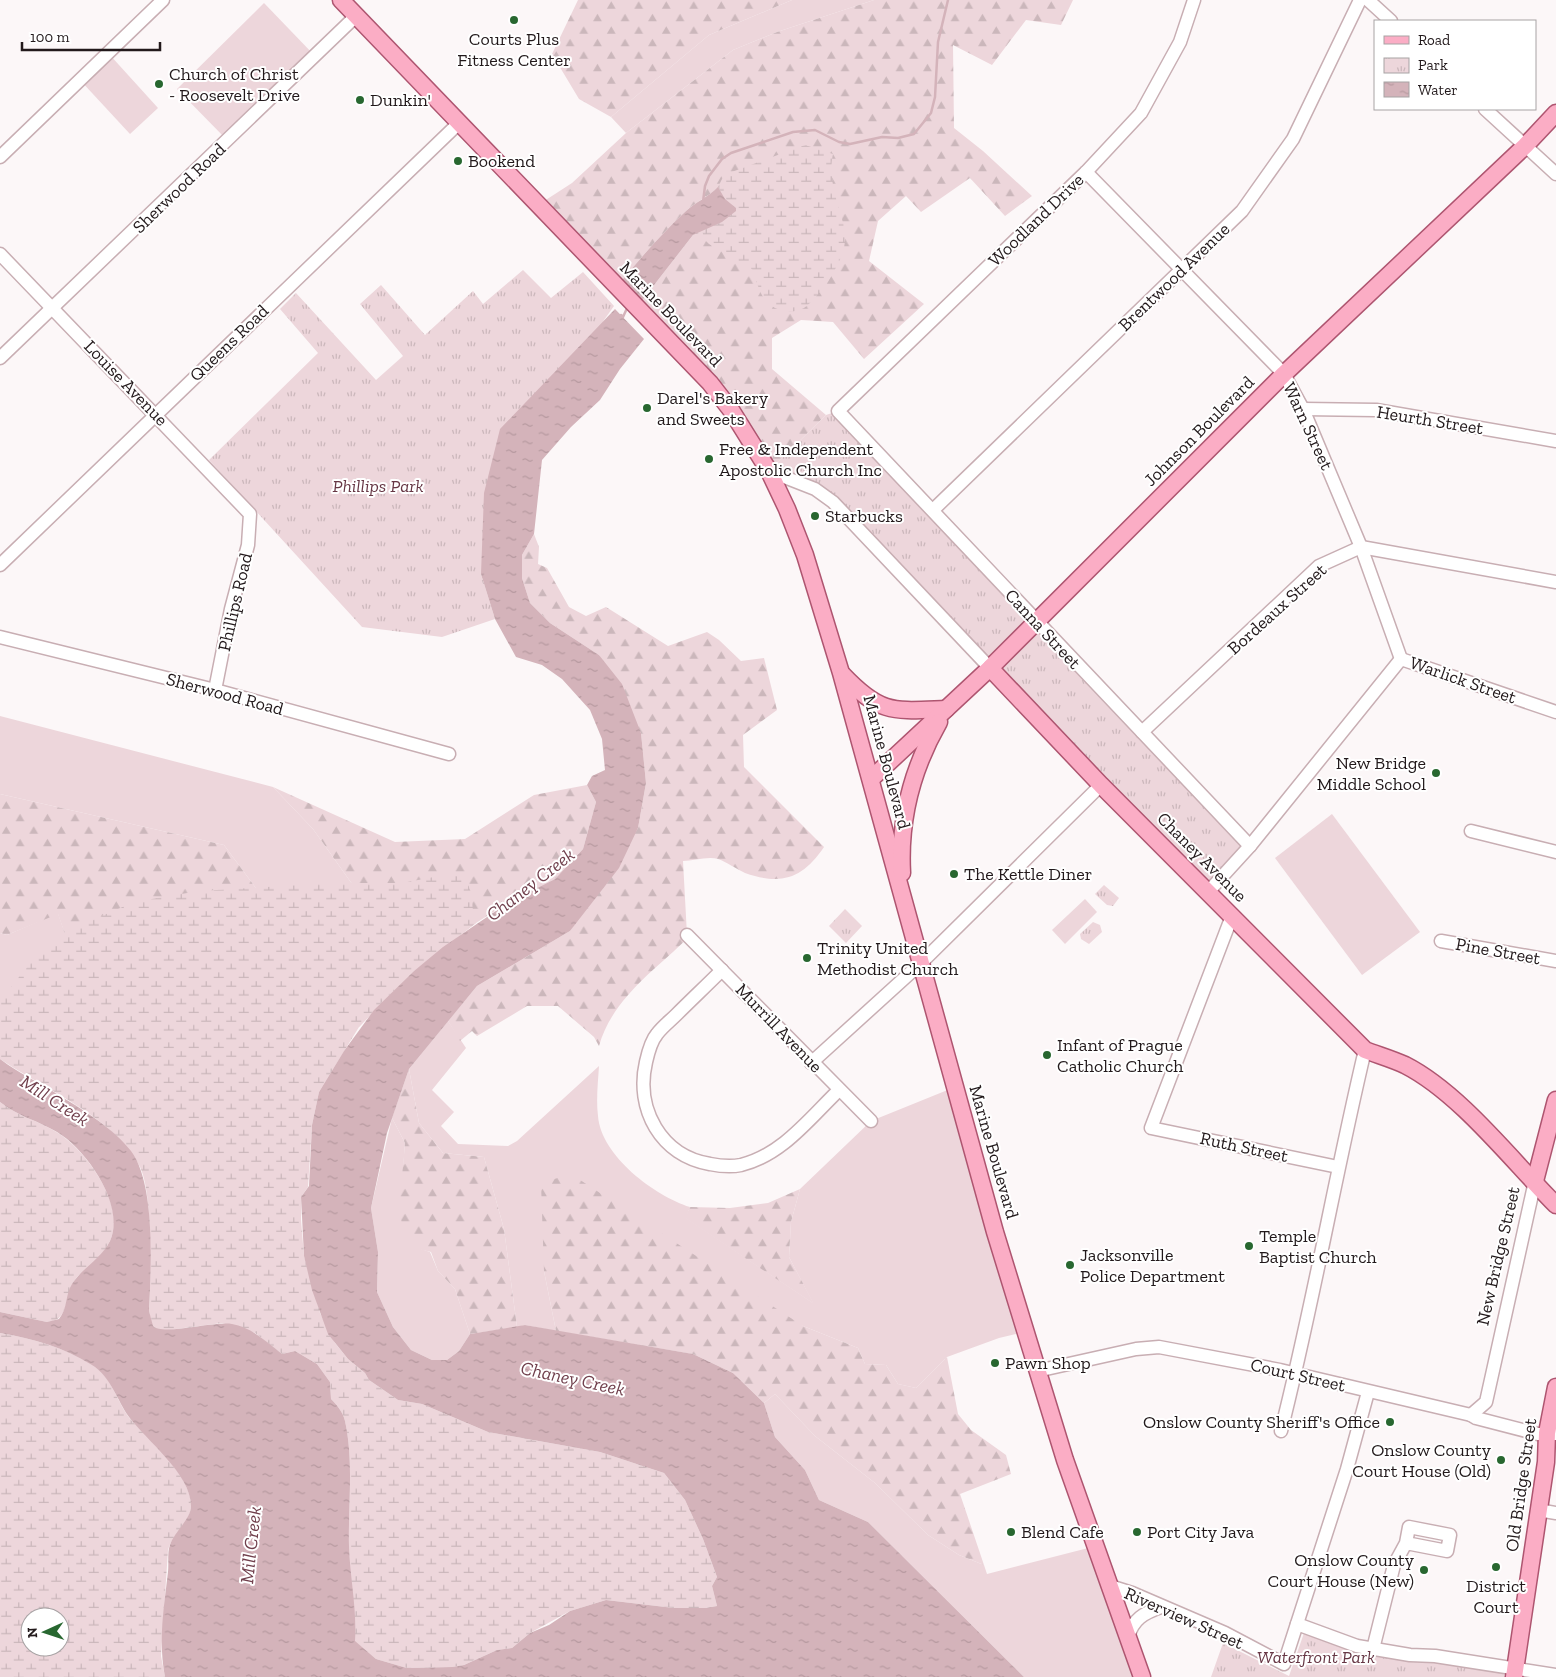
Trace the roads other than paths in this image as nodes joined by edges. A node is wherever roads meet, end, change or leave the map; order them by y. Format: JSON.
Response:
{"nodes":[{"id":1,"x":163,"y":0,"type":"edge"},
{"id":2,"x":341,"y":0,"type":"edge"},
{"id":3,"x":1194,"y":0,"type":"edge"},
{"id":4,"x":1360,"y":0,"type":"edge"},
{"id":5,"x":1368,"y":0,"type":"edge"},
{"id":6,"x":356,"y":16,"type":"junction"},
{"id":7,"x":1390,"y":20,"type":"edge"},
{"id":8,"x":1486,"y":110,"type":"edge"},
{"id":9,"x":1556,"y":113,"type":"edge"},
{"id":10,"x":459,"y":123,"type":"junction"},
{"id":11,"x":1525,"y":146,"type":"junction"},
{"id":12,"x":0,"y":157,"type":"edge"},
{"id":13,"x":1086,"y":172,"type":"junction"},
{"id":14,"x":1556,"y":174,"type":"edge"},
{"id":15,"x":0,"y":254,"type":"edge"},
{"id":16,"x":1182,"y":269,"type":"junction"},
{"id":17,"x":53,"y":309,"type":"junction"},
{"id":18,"x":0,"y":358,"type":"edge"},
{"id":19,"x":1284,"y":374,"type":"junction"},
{"id":20,"x":1303,"y":409,"type":"junction"},
{"id":21,"x":838,"y":411,"type":"joint"},
{"id":22,"x":155,"y":413,"type":"junction"},
{"id":23,"x":1556,"y":440,"type":"edge"},
{"id":24,"x":768,"y":471,"type":"junction"},
{"id":25,"x":933,"y":510,"type":"junction"},
{"id":26,"x":250,"y":514,"type":"joint"},
{"id":27,"x":1361,"y":547,"type":"junction"},
{"id":28,"x":0,"y":565,"type":"edge"},
{"id":29,"x":1556,"y":582,"type":"edge"},
{"id":30,"x":1036,"y":621,"type":"junction"},
{"id":31,"x":0,"y":637,"type":"edge"},
{"id":32,"x":1401,"y":659,"type":"junction"},
{"id":33,"x":990,"y":668,"type":"junction"},
{"id":34,"x":842,"y":673,"type":"junction"},
{"id":35,"x":215,"y":690,"type":"junction"},
{"id":36,"x":946,"y":709,"type":"junction"},
{"id":37,"x":1556,"y":712,"type":"edge"},
{"id":38,"x":1142,"y":732,"type":"junction"},
{"id":39,"x":449,"y":754,"type":"dead end"},
{"id":40,"x":871,"y":779,"type":"junction"},
{"id":41,"x":1102,"y":785,"type":"junction"},
{"id":42,"x":1471,"y":831,"type":"dead end"},
{"id":43,"x":1250,"y":846,"type":"junction"},
{"id":44,"x":1556,"y":852,"type":"edge"},
{"id":45,"x":1208,"y":892,"type":"junction"},
{"id":46,"x":905,"y":907,"type":"junction"},
{"id":47,"x":1232,"y":916,"type":"junction"},
{"id":48,"x":687,"y":935,"type":"dead end"},
{"id":49,"x":1441,"y":941,"type":"dead end"},
{"id":50,"x":1556,"y":961,"type":"edge"},
{"id":51,"x":920,"y":964,"type":"junction"},
{"id":52,"x":722,"y":970,"type":"junction"},
{"id":53,"x":1365,"y":1050,"type":"junction"},
{"id":54,"x":812,"y":1062,"type":"junction"},
{"id":55,"x":839,"y":1090,"type":"junction"},
{"id":56,"x":1556,"y":1100,"type":"edge"},
{"id":57,"x":871,"y":1122,"type":"dead end"},
{"id":58,"x":1338,"y":1167,"type":"junction"},
{"id":59,"x":1535,"y":1181,"type":"junction"},
{"id":60,"x":1556,"y":1205,"type":"edge"},
{"id":61,"x":1037,"y":1371,"type":"junction"},
{"id":62,"x":1295,"y":1374,"type":"junction"},
{"id":63,"x":1556,"y":1388,"type":"edge"},
{"id":64,"x":1368,"y":1392,"type":"junction"},
{"id":65,"x":1471,"y":1415,"type":"junction"},
{"id":66,"x":1281,"y":1431,"type":"dead end"},
{"id":67,"x":1552,"y":1433,"type":"edge"},
{"id":68,"x":1538,"y":1510,"type":"junction"},
{"id":69,"x":1556,"y":1513,"type":"edge"},
{"id":70,"x":1406,"y":1543,"type":"dead end"},
{"id":71,"x":1110,"y":1586,"type":"junction"},
{"id":72,"x":1161,"y":1607,"type":"junction"},
{"id":73,"x":1298,"y":1624,"type":"junction"},
{"id":74,"x":1128,"y":1637,"type":"junction"},
{"id":75,"x":1373,"y":1649,"type":"junction"},
{"id":76,"x":1515,"y":1673,"type":"edge"},
{"id":77,"x":1556,"y":1675,"type":"edge"},
{"id":78,"x":1142,"y":1677,"type":"edge"}],
"edges":[{"from":1,"to":12,"type":"street"},
{"from":2,"to":6,"type":"main road","name":"Marine Boulevard"},
{"from":3,"to":13,"type":"street","name":"Woodland Drive"},
{"from":4,"to":16,"type":"street","name":"Brentwood Avenue"},
{"from":5,"to":7,"type":"street"},
{"from":6,"to":10,"type":"main road","name":"Marine Boulevard"},
{"from":6,"to":17,"type":"street","name":"Sherwood Road"},
{"from":8,"to":11,"type":"street"},
{"from":9,"to":11,"type":"main road","name":"Johnson Boulevard"},
{"from":10,"to":22,"type":"street","name":"Queens Road"},
{"from":10,"to":24,"type":"main road","name":"Marine Boulevard"},
{"from":11,"to":14,"type":"street"},
{"from":11,"to":19,"type":"main road","name":"Johnson Boulevard"},
{"from":13,"to":16,"type":"street","name":"Warn Street"},
{"from":13,"to":21,"type":"street","name":"Woodland Drive"},
{"from":15,"to":17,"type":"street","name":"Louise Avenue"},
{"from":16,"to":19,"type":"street","name":"Warn Street"},
{"from":16,"to":25,"type":"street","name":"Brentwood Avenue"},
{"from":17,"to":18,"type":"street","name":"Sherwood Road"},
{"from":17,"to":22,"type":"street","name":"Louise Avenue"},
{"from":19,"to":20,"type":"street","name":"Warn Street"},
{"from":19,"to":30,"type":"main road","name":"Johnson Boulevard"},
{"from":20,"to":23,"type":"street","name":"Heurth Street"},
{"from":20,"to":27,"type":"street","name":"Warn Street"},
{"from":21,"to":25,"type":"street","name":"Canna Street"},
{"from":22,"to":26,"type":"street","name":"Louise Avenue"},
{"from":22,"to":28,"type":"street","name":"Queens Road"},
{"from":24,"to":33,"type":"street","name":"Chaney Avenue"},
{"from":24,"to":34,"type":"main road","name":"Marine Boulevard"},
{"from":25,"to":30,"type":"street","name":"Canna Street"},
{"from":26,"to":35,"type":"street","name":"Phillips Road"},
{"from":27,"to":29,"type":"street"},
{"from":27,"to":32,"type":"street","name":"Warn Street"},
{"from":27,"to":38,"type":"street","name":"Bordeaux Street"},
{"from":30,"to":33,"type":"main road","name":"Johnson Boulevard"},
{"from":30,"to":38,"type":"street","name":"Canna Street"},
{"from":31,"to":35,"type":"street","name":"Sherwood Road"},
{"from":32,"to":37,"type":"street","name":"Warlick Street"},
{"from":32,"to":43,"type":"street","name":"Warlick Street"},
{"from":33,"to":36,"type":"main road","name":"Johnson Boulevard"},
{"from":33,"to":41,"type":"main road","name":"Chaney Avenue"},
{"from":34,"to":36,"type":"main road"},
{"from":34,"to":40,"type":"main road","name":"Marine Boulevard"},
{"from":35,"to":39,"type":"street","name":"Sherwood Road"},
{"from":36,"to":40,"type":"main road","name":"Johnson Boulevard"},
{"from":36,"to":46,"type":"main road"},
{"from":38,"to":43,"type":"street","name":"Canna Street"},
{"from":40,"to":46,"type":"main road","name":"Marine Boulevard"},
{"from":41,"to":45,"type":"main road","name":"Chaney Avenue"},
{"from":41,"to":51,"type":"street"},
{"from":42,"to":44,"type":"street"},
{"from":43,"to":45,"type":"street","name":"Warlick Street"},
{"from":45,"to":47,"type":"main road","name":"Chaney Avenue"},
{"from":46,"to":51,"type":"main road","name":"Marine Boulevard"},
{"from":47,"to":53,"type":"main road","name":"Chaney Avenue"},
{"from":47,"to":58,"type":"street","name":"Ruth Street"},
{"from":48,"to":52,"type":"street","name":"Murrill Avenue"},
{"from":49,"to":50,"type":"street","name":"Pine Street"},
{"from":51,"to":54,"type":"street"},
{"from":51,"to":61,"type":"main road","name":"Marine Boulevard"},
{"from":52,"to":54,"type":"street","name":"Murrill Avenue"},
{"from":52,"to":55,"type":"street"},
{"from":53,"to":58,"type":"street"},
{"from":53,"to":59,"type":"main road"},
{"from":54,"to":55,"type":"street","name":"Murrill Avenue"},
{"from":55,"to":57,"type":"street","name":"Murrill Avenue"},
{"from":56,"to":59,"type":"main road","name":"New Bridge Street"},
{"from":58,"to":62,"type":"street"},
{"from":59,"to":60,"type":"main road"},
{"from":59,"to":65,"type":"street","name":"New Bridge Street"},
{"from":61,"to":62,"type":"street","name":"Court Street"},
{"from":61,"to":71,"type":"main road","name":"Marine Boulevard"},
{"from":62,"to":64,"type":"street","name":"Court Street"},
{"from":62,"to":66,"type":"street"},
{"from":63,"to":67,"type":"main road","name":"Old Bridge Street"},
{"from":64,"to":65,"type":"street","name":"Court Street"},
{"from":64,"to":73,"type":"street"},
{"from":65,"to":67,"type":"street","name":"Court Street"},
{"from":67,"to":68,"type":"main road","name":"Old Bridge Street"},
{"from":68,"to":69,"type":"street"},
{"from":68,"to":76,"type":"main road","name":"Old Bridge Street"},
{"from":70,"to":75,"type":"street"},
{"from":71,"to":72,"type":"street","name":"Riverview Street"},
{"from":71,"to":74,"type":"main road","name":"Marine Boulevard"},
{"from":72,"to":73,"type":"street","name":"Riverview Street"},
{"from":72,"to":74,"type":"street"},
{"from":73,"to":75,"type":"street"},
{"from":74,"to":78,"type":"main road","name":"Marine Boulevard"},
{"from":75,"to":76,"type":"street"},
{"from":76,"to":77,"type":"street"}]}
